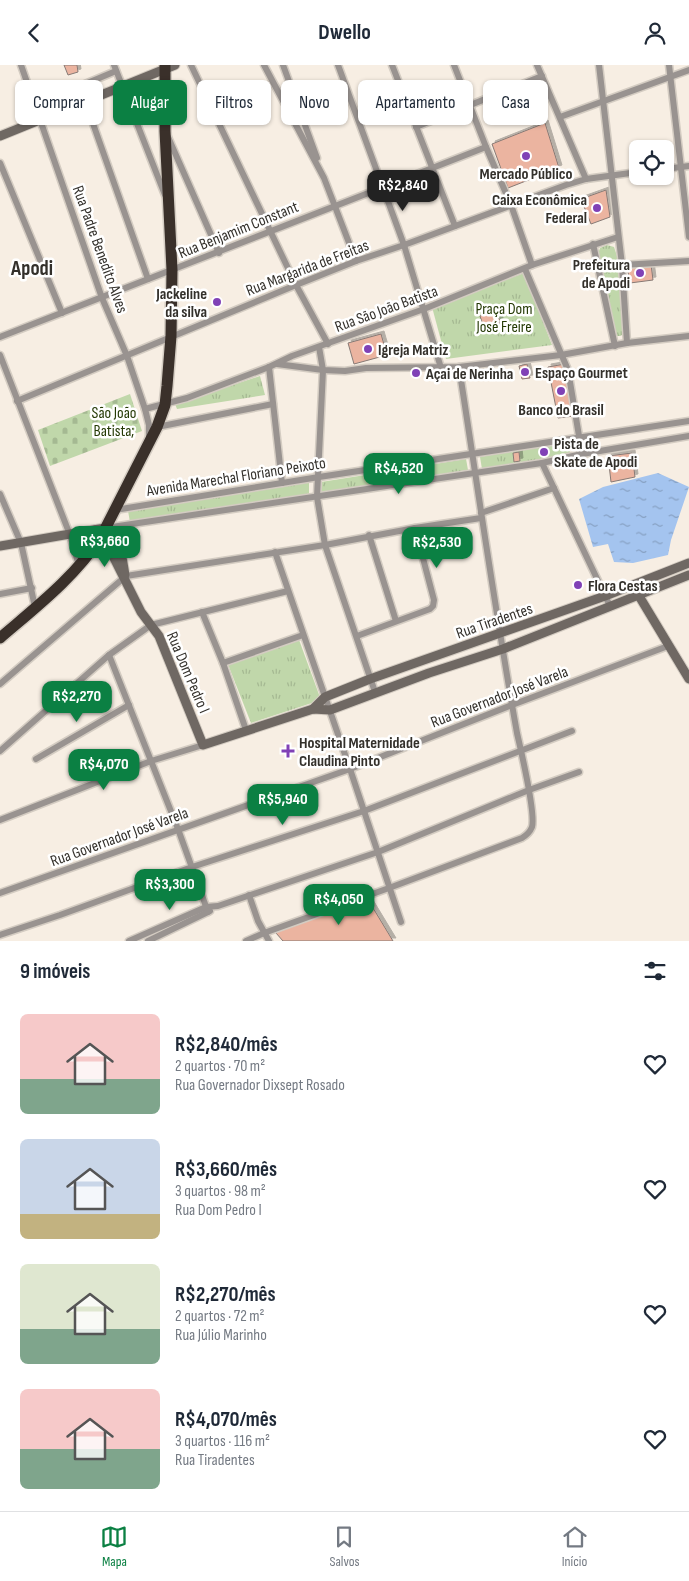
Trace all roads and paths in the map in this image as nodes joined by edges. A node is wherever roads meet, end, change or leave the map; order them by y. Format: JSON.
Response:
{"nodes":[{"id":1,"x":21,"y":65,"type":"edge"},
{"id":2,"x":191,"y":65,"type":"edge"},
{"id":3,"x":264,"y":65,"type":"edge"},
{"id":4,"x":283,"y":65,"type":"edge"},
{"id":5,"x":338,"y":65,"type":"edge"},
{"id":6,"x":392,"y":65,"type":"edge"},
{"id":7,"x":454,"y":65,"type":"edge"},
{"id":8,"x":537,"y":65,"type":"edge"},
{"id":9,"x":599,"y":65,"type":"edge"},
{"id":10,"x":669,"y":65,"type":"edge"},
{"id":11,"x":168,"y":66,"type":"edge"},
{"id":12,"x":115,"y":68,"type":"edge"},
{"id":13,"x":689,"y":70,"type":"edge"},
{"id":14,"x":542,"y":76,"type":"junction"},
{"id":15,"x":670,"y":77,"type":"junction"},
{"id":16,"x":26,"y":80,"type":"edge"},
{"id":17,"x":89,"y":80,"type":"edge"},
{"id":18,"x":120,"y":80,"type":"edge"},
{"id":19,"x":136,"y":80,"type":"edge"},
{"id":20,"x":460,"y":80,"type":"edge"},
{"id":21,"x":603,"y":102,"type":"junction"},
{"id":22,"x":473,"y":105,"type":"edge"},
{"id":23,"x":473,"y":114,"type":"edge"},
{"id":24,"x":560,"y":117,"type":"junction"},
{"id":25,"x":27,"y":125,"type":"edge"},
{"id":26,"x":43,"y":125,"type":"edge"},
{"id":27,"x":93,"y":125,"type":"edge"},
{"id":28,"x":137,"y":125,"type":"edge"},
{"id":29,"x":421,"y":125,"type":"edge"},
{"id":30,"x":416,"y":127,"type":"junction"},
{"id":31,"x":165,"y":131,"type":"junction"},
{"id":32,"x":0,"y":136,"type":"edge"},
{"id":33,"x":486,"y":147,"type":"junction"},
{"id":34,"x":0,"y":163,"type":"edge"},
{"id":35,"x":689,"y":165,"type":"edge"},
{"id":36,"x":680,"y":167,"type":"junction"},
{"id":37,"x":674,"y":168,"type":"edge"},
{"id":38,"x":432,"y":169,"type":"junction"},
{"id":39,"x":629,"y":173,"type":"edge"},
{"id":40,"x":612,"y":175,"type":"junction"},
{"id":41,"x":324,"y":178,"type":"junction"},
{"id":42,"x":586,"y":179,"type":"junction"},
{"id":43,"x":383,"y":187,"type":"junction"},
{"id":44,"x":511,"y":205,"type":"junction"},
{"id":45,"x":169,"y":206,"type":"junction"},
{"id":46,"x":334,"y":206,"type":"junction"},
{"id":47,"x":455,"y":226,"type":"junction"},
{"id":48,"x":271,"y":231,"type":"junction"},
{"id":49,"x":618,"y":237,"type":"junction"},
{"id":50,"x":689,"y":237,"type":"edge"},
{"id":51,"x":593,"y":244,"type":"junction"},
{"id":52,"x":404,"y":245,"type":"junction"},
{"id":53,"x":219,"y":253,"type":"junction"},
{"id":54,"x":356,"y":261,"type":"junction"},
{"id":55,"x":689,"y":261,"type":"edge"},
{"id":56,"x":532,"y":265,"type":"junction"},
{"id":57,"x":622,"y":265,"type":"junction"},
{"id":58,"x":525,"y":269,"type":"junction"},
{"id":59,"x":172,"y":270,"type":"junction"},
{"id":60,"x":148,"y":279,"type":"junction"},
{"id":61,"x":296,"y":285,"type":"junction"},
{"id":62,"x":102,"y":297,"type":"junction"},
{"id":63,"x":424,"y":309,"type":"junction"},
{"id":64,"x":62,"y":313,"type":"junction"},
{"id":65,"x":171,"y":336,"type":"junction"},
{"id":66,"x":689,"y":336,"type":"edge"},
{"id":67,"x":0,"y":337,"type":"edge"},
{"id":68,"x":627,"y":343,"type":"junction"},
{"id":69,"x":328,"y":344,"type":"junction"},
{"id":70,"x":615,"y":346,"type":"junction"},
{"id":71,"x":319,"y":347,"type":"junction"},
{"id":72,"x":0,"y":355,"type":"edge"},
{"id":73,"x":561,"y":355,"type":"junction"},
{"id":74,"x":127,"y":356,"type":"junction"},
{"id":75,"x":276,"y":364,"type":"junction"},
{"id":76,"x":269,"y":367,"type":"junction"},
{"id":77,"x":459,"y":367,"type":"junction"},
{"id":78,"x":441,"y":368,"type":"junction"},
{"id":79,"x":323,"y":370,"type":"junction"},
{"id":80,"x":17,"y":401,"type":"junction"},
{"id":81,"x":273,"y":404,"type":"junction"},
{"id":82,"x":165,"y":405,"type":"junction"},
{"id":83,"x":145,"y":409,"type":"junction"},
{"id":84,"x":689,"y":421,"type":"edge"},
{"id":85,"x":157,"y":427,"type":"junction"},
{"id":86,"x":689,"y":436,"type":"edge"},
{"id":87,"x":579,"y":438,"type":"junction"},
{"id":88,"x":148,"y":443,"type":"junction"},
{"id":89,"x":472,"y":454,"type":"junction"},
{"id":90,"x":582,"y":454,"type":"junction"},
{"id":91,"x":542,"y":463,"type":"junction"},
{"id":92,"x":476,"y":472,"type":"junction"},
{"id":93,"x":319,"y":477,"type":"junction"},
{"id":94,"x":282,"y":483,"type":"junction"},
{"id":95,"x":554,"y":488,"type":"junction"},
{"id":96,"x":0,"y":496,"type":"edge"},
{"id":97,"x":317,"y":497,"type":"junction"},
{"id":98,"x":114,"y":510,"type":"junction"},
{"id":99,"x":481,"y":516,"type":"junction"},
{"id":100,"x":415,"y":528,"type":"junction"},
{"id":101,"x":100,"y":531,"type":"junction"},
{"id":102,"x":70,"y":535,"type":"junction"},
{"id":103,"x":369,"y":535,"type":"junction"},
{"id":104,"x":21,"y":543,"type":"junction"},
{"id":105,"x":325,"y":545,"type":"junction"},
{"id":106,"x":0,"y":546,"type":"edge"},
{"id":107,"x":275,"y":553,"type":"junction"},
{"id":108,"x":689,"y":563,"type":"edge"},
{"id":109,"x":79,"y":566,"type":"junction"},
{"id":110,"x":689,"y":575,"type":"edge"},
{"id":111,"x":124,"y":576,"type":"junction"},
{"id":112,"x":633,"y":586,"type":"junction"},
{"id":113,"x":32,"y":588,"type":"junction"},
{"id":114,"x":288,"y":591,"type":"junction"},
{"id":115,"x":0,"y":594,"type":"edge"},
{"id":116,"x":638,"y":595,"type":"junction"},
{"id":117,"x":606,"y":596,"type":"junction"},
{"id":118,"x":610,"y":606,"type":"junction"},
{"id":119,"x":35,"y":607,"type":"junction"},
{"id":120,"x":202,"y":612,"type":"junction"},
{"id":121,"x":396,"y":621,"type":"junction"},
{"id":122,"x":151,"y":625,"type":"junction"},
{"id":123,"x":499,"y":634,"type":"junction"},
{"id":124,"x":303,"y":635,"type":"junction"},
{"id":125,"x":357,"y":636,"type":"junction"},
{"id":126,"x":0,"y":638,"type":"edge"},
{"id":127,"x":668,"y":646,"type":"junction"},
{"id":128,"x":503,"y":649,"type":"junction"},
{"id":129,"x":108,"y":655,"type":"junction"},
{"id":130,"x":423,"y":660,"type":"junction"},
{"id":131,"x":223,"y":663,"type":"junction"},
{"id":132,"x":428,"y":673,"type":"junction"},
{"id":133,"x":370,"y":679,"type":"junction"},
{"id":134,"x":689,"y":679,"type":"edge"},
{"id":135,"x":0,"y":684,"type":"edge"},
{"id":136,"x":375,"y":692,"type":"junction"},
{"id":137,"x":325,"y":697,"type":"junction"},
{"id":138,"x":128,"y":705,"type":"junction"},
{"id":139,"x":512,"y":705,"type":"junction"},
{"id":140,"x":313,"y":709,"type":"junction"},
{"id":141,"x":330,"y":710,"type":"junction"},
{"id":142,"x":246,"y":730,"type":"junction"},
{"id":143,"x":572,"y":731,"type":"dead end"},
{"id":144,"x":203,"y":745,"type":"junction"},
{"id":145,"x":0,"y":751,"type":"edge"},
{"id":146,"x":520,"y":751,"type":"junction"},
{"id":147,"x":36,"y":759,"type":"dead end"},
{"id":148,"x":151,"y":761,"type":"junction"},
{"id":149,"x":350,"y":769,"type":"junction"},
{"id":150,"x":579,"y":772,"type":"dead end"},
{"id":151,"x":529,"y":790,"type":"junction"},
{"id":152,"x":364,"y":811,"type":"junction"},
{"id":153,"x":0,"y":820,"type":"edge"},
{"id":154,"x":178,"y":829,"type":"junction"},
{"id":155,"x":378,"y":852,"type":"junction"},
{"id":156,"x":192,"y":867,"type":"junction"},
{"id":157,"x":389,"y":888,"type":"junction"},
{"id":158,"x":0,"y":893,"type":"edge"},
{"id":159,"x":249,"y":895,"type":"junction"},
{"id":160,"x":207,"y":909,"type":"junction"},
{"id":161,"x":401,"y":922,"type":"dead end"},
{"id":162,"x":264,"y":933,"type":"junction"},
{"id":163,"x":0,"y":935,"type":"edge"},
{"id":164,"x":258,"y":939,"type":"edge"},
{"id":165,"x":129,"y":941,"type":"edge"},
{"id":166,"x":148,"y":941,"type":"edge"},
{"id":167,"x":246,"y":941,"type":"edge"},
{"id":168,"x":269,"y":941,"type":"edge"}],
"edges":[{"from":1,"to":16,"type":"street","name":"Rua Padre Benedito Alves"},
{"from":2,"to":48,"type":"street"},
{"from":3,"to":41,"type":"street"},
{"from":4,"to":41,"type":"street"},
{"from":5,"to":43,"type":"street"},
{"from":6,"to":30,"type":"street"},
{"from":7,"to":20,"type":"street"},
{"from":8,"to":14,"type":"street"},
{"from":9,"to":21,"type":"street"},
{"from":10,"to":15,"type":"street"},
{"from":11,"to":19,"type":"street"},
{"from":11,"to":31,"type":"highway"},
{"from":12,"to":17,"type":"street"},
{"from":12,"to":18,"type":"street"},
{"from":13,"to":15,"type":"street"},
{"from":14,"to":22,"type":"street"},
{"from":14,"to":24,"type":"street"},
{"from":15,"to":21,"type":"street"},
{"from":15,"to":36,"type":"street"},
{"from":21,"to":24,"type":"street"},
{"from":21,"to":40,"type":"street"},
{"from":23,"to":33,"type":"street"},
{"from":24,"to":42,"type":"street"},
{"from":25,"to":32,"type":"street"},
{"from":26,"to":62,"type":"street","name":"Rua Padre Benedito Alves"},
{"from":27,"to":60,"type":"street"},
{"from":28,"to":45,"type":"street"},
{"from":29,"to":30,"type":"street"},
{"from":30,"to":38,"type":"street"},
{"from":31,"to":45,"type":"highway"},
{"from":31,"to":53,"type":"street"},
{"from":33,"to":38,"type":"street","name":"Rua Benjamim Constant"},
{"from":33,"to":44,"type":"street"},
{"from":34,"to":64,"type":"street"},
{"from":35,"to":36,"type":"street"},
{"from":36,"to":37,"type":"street"},
{"from":36,"to":50,"type":"street"},
{"from":38,"to":43,"type":"street","name":"Rua Benjamim Constant"},
{"from":38,"to":47,"type":"street"},
{"from":39,"to":40,"type":"street","name":"Rua Margarida de Freitas"},
{"from":40,"to":42,"type":"street","name":"Rua Margarida de Freitas"},
{"from":40,"to":49,"type":"street"},
{"from":41,"to":46,"type":"street"},
{"from":42,"to":44,"type":"street","name":"Rua Margarida de Freitas"},
{"from":43,"to":46,"type":"street","name":"Rua Benjamim Constant"},
{"from":43,"to":52,"type":"street"},
{"from":44,"to":47,"type":"street","name":"Rua Margarida de Freitas"},
{"from":44,"to":56,"type":"street"},
{"from":45,"to":59,"type":"highway"},
{"from":46,"to":48,"type":"street","name":"Rua Benjamim Constant"},
{"from":46,"to":54,"type":"street"},
{"from":47,"to":52,"type":"street","name":"Rua Margarida de Freitas"},
{"from":48,"to":53,"type":"street","name":"Rua Benjamim Constant"},
{"from":48,"to":61,"type":"street"},
{"from":49,"to":51,"type":"street","name":"Rua São João Batista"},
{"from":49,"to":57,"type":"street"},
{"from":51,"to":56,"type":"street","name":"Rua São João Batista"},
{"from":51,"to":70,"type":"street"},
{"from":52,"to":54,"type":"street","name":"Rua Margarida de Freitas"},
{"from":52,"to":63,"type":"street"},
{"from":53,"to":59,"type":"street","name":"Rua Benjamim Constant"},
{"from":54,"to":61,"type":"street","name":"Rua Margarida de Freitas"},
{"from":55,"to":57,"type":"street"},
{"from":56,"to":58,"type":"street","name":"Rua São João Batista"},
{"from":57,"to":68,"type":"street"},
{"from":58,"to":63,"type":"street","name":"Rua São João Batista"},
{"from":58,"to":73,"type":"street"},
{"from":59,"to":60,"type":"street","name":"Rua Benjamim Constant"},
{"from":59,"to":65,"type":"highway"},
{"from":60,"to":62,"type":"street","name":"Rua Benjamim Constant"},
{"from":61,"to":65,"type":"street","name":"Rua Margarida de Freitas"},
{"from":61,"to":69,"type":"street"},
{"from":62,"to":64,"type":"street","name":"Rua Benjamim Constant"},
{"from":62,"to":74,"type":"street","name":"Rua Padre Benedito Alves"},
{"from":63,"to":69,"type":"street","name":"Rua São João Batista"},
{"from":63,"to":78,"type":"street"},
{"from":64,"to":67,"type":"street","name":"Rua Benjamim Constant"},
{"from":65,"to":74,"type":"street","name":"Rua Margarida de Freitas"},
{"from":65,"to":82,"type":"highway"},
{"from":66,"to":68,"type":"street"},
{"from":68,"to":70,"type":"street"},
{"from":69,"to":71,"type":"street","name":"Rua São João Batista"},
{"from":70,"to":73,"type":"street"},
{"from":71,"to":75,"type":"street","name":"Rua São João Batista"},
{"from":71,"to":79,"type":"street"},
{"from":72,"to":80,"type":"street"},
{"from":73,"to":77,"type":"street"},
{"from":73,"to":87,"type":"street"},
{"from":74,"to":80,"type":"street","name":"Rua Margarida de Freitas"},
{"from":74,"to":83,"type":"street","name":"Rua Padre Benedito Alves"},
{"from":75,"to":76,"type":"street","name":"Rua São João Batista"},
{"from":75,"to":79,"type":"street"},
{"from":76,"to":81,"type":"street"},
{"from":76,"to":82,"type":"street","name":"Rua São João Batista"},
{"from":77,"to":78,"type":"street"},
{"from":77,"to":89,"type":"street"},
{"from":78,"to":79,"type":"street"},
{"from":79,"to":93,"type":"street"},
{"from":80,"to":102,"type":"street"},
{"from":81,"to":85,"type":"street"},
{"from":81,"to":94,"type":"street"},
{"from":82,"to":83,"type":"street","name":"Rua São João Batista"},
{"from":82,"to":85,"type":"highway"},
{"from":83,"to":88,"type":"street","name":"Rua Padre Benedito Alves"},
{"from":84,"to":87,"type":"street","name":"Avenida Marechal Floriano Peixoto"},
{"from":85,"to":88,"type":"highway"},
{"from":86,"to":90,"type":"street","name":"Avenida Marechal Floriano Peixoto"},
{"from":87,"to":89,"type":"street","name":"Avenida Marechal Floriano Peixoto"},
{"from":87,"to":90,"type":"street"},
{"from":88,"to":98,"type":"highway"},
{"from":89,"to":92,"type":"street"},
{"from":89,"to":93,"type":"street","name":"Avenida Marechal Floriano Peixoto"},
{"from":90,"to":91,"type":"street","name":"Avenida Marechal Floriano Peixoto"},
{"from":91,"to":92,"type":"street","name":"Avenida Marechal Floriano Peixoto"},
{"from":91,"to":95,"type":"street"},
{"from":92,"to":97,"type":"street","name":"Avenida Marechal Floriano Peixoto"},
{"from":92,"to":99,"type":"street"},
{"from":93,"to":94,"type":"street","name":"Avenida Marechal Floriano Peixoto"},
{"from":93,"to":97,"type":"street"},
{"from":94,"to":98,"type":"street","name":"Avenida Marechal Floriano Peixoto"},
{"from":95,"to":99,"type":"street"},
{"from":95,"to":117,"type":"street"},
{"from":96,"to":104,"type":"street"},
{"from":97,"to":101,"type":"street","name":"Avenida Marechal Floriano Peixoto"},
{"from":97,"to":105,"type":"street"},
{"from":98,"to":101,"type":"highway"},
{"from":99,"to":100,"type":"street"},
{"from":99,"to":123,"type":"street"},
{"from":100,"to":103,"type":"street"},
{"from":100,"to":121,"type":"street"},
{"from":101,"to":102,"type":"street"},
{"from":101,"to":109,"type":"highway"},
{"from":101,"to":111,"type":"street","name":"Rua Dom Pedro I"},
{"from":102,"to":104,"type":"street"},
{"from":102,"to":109,"type":"street"},
{"from":103,"to":105,"type":"street"},
{"from":103,"to":121,"type":"street"},
{"from":104,"to":106,"type":"street"},
{"from":104,"to":113,"type":"street"},
{"from":105,"to":107,"type":"street"},
{"from":105,"to":125,"type":"street"},
{"from":107,"to":111,"type":"street"},
{"from":107,"to":114,"type":"street"},
{"from":108,"to":112,"type":"street","name":"Rua Tiradentes"},
{"from":109,"to":119,"type":"highway"},
{"from":110,"to":116,"type":"street","name":"Rua Tiradentes"},
{"from":111,"to":122,"type":"street","name":"Rua Dom Pedro I"},
{"from":111,"to":135,"type":"street"},
{"from":112,"to":116,"type":"street"},
{"from":112,"to":117,"type":"street","name":"Rua Tiradentes"},
{"from":113,"to":115,"type":"street"},
{"from":113,"to":119,"type":"street"},
{"from":114,"to":120,"type":"street"},
{"from":114,"to":124,"type":"street"},
{"from":116,"to":118,"type":"street","name":"Rua Tiradentes"},
{"from":116,"to":127,"type":"street"},
{"from":117,"to":118,"type":"street"},
{"from":117,"to":123,"type":"street","name":"Rua Tiradentes"},
{"from":118,"to":128,"type":"street","name":"Rua Tiradentes"},
{"from":119,"to":126,"type":"highway"},
{"from":120,"to":122,"type":"street"},
{"from":120,"to":131,"type":"street"},
{"from":121,"to":125,"type":"street"},
{"from":122,"to":129,"type":"street"},
{"from":122,"to":144,"type":"street","name":"Rua Dom Pedro I"},
{"from":123,"to":128,"type":"street"},
{"from":123,"to":130,"type":"street","name":"Rua Tiradentes"},
{"from":124,"to":131,"type":"street"},
{"from":124,"to":137,"type":"street"},
{"from":125,"to":133,"type":"street"},
{"from":127,"to":134,"type":"street"},
{"from":127,"to":139,"type":"street","name":"Rua Governador José Varela"},
{"from":128,"to":132,"type":"street","name":"Rua Tiradentes"},
{"from":128,"to":139,"type":"street"},
{"from":129,"to":138,"type":"street"},
{"from":129,"to":145,"type":"street"},
{"from":130,"to":132,"type":"street"},
{"from":130,"to":133,"type":"street","name":"Rua Tiradentes"},
{"from":131,"to":142,"type":"street"},
{"from":132,"to":136,"type":"street","name":"Rua Tiradentes"},
{"from":133,"to":136,"type":"street"},
{"from":133,"to":137,"type":"street","name":"Rua Tiradentes"},
{"from":136,"to":141,"type":"street","name":"Rua Tiradentes"},
{"from":137,"to":140,"type":"street","name":"Rua Tiradentes"},
{"from":137,"to":141,"type":"street"},
{"from":138,"to":147,"type":"street"},
{"from":138,"to":148,"type":"street"},
{"from":139,"to":146,"type":"street"},
{"from":139,"to":149,"type":"street","name":"Rua Governador José Varela"},
{"from":140,"to":141,"type":"street","name":"Rua Tiradentes"},
{"from":140,"to":142,"type":"street","name":"Rua Tiradentes"},
{"from":141,"to":149,"type":"street"},
{"from":142,"to":144,"type":"street","name":"Rua Tiradentes"},
{"from":143,"to":146,"type":"street"},
{"from":144,"to":148,"type":"street","name":"Rua Tiradentes"},
{"from":146,"to":151,"type":"street"},
{"from":146,"to":152,"type":"street"},
{"from":148,"to":153,"type":"street","name":"Rua Tiradentes"},
{"from":148,"to":154,"type":"street"},
{"from":149,"to":152,"type":"street"},
{"from":149,"to":154,"type":"street","name":"Rua Governador José Varela"},
{"from":150,"to":151,"type":"street"},
{"from":151,"to":155,"type":"street"},
{"from":151,"to":157,"type":"street"},
{"from":152,"to":155,"type":"street"},
{"from":152,"to":156,"type":"street"},
{"from":154,"to":156,"type":"street"},
{"from":154,"to":158,"type":"street","name":"Rua Governador José Varela"},
{"from":155,"to":157,"type":"street"},
{"from":155,"to":159,"type":"street"},
{"from":156,"to":160,"type":"street"},
{"from":156,"to":163,"type":"street"},
{"from":157,"to":161,"type":"street"},
{"from":157,"to":162,"type":"street"},
{"from":159,"to":160,"type":"street"},
{"from":159,"to":162,"type":"street"},
{"from":160,"to":165,"type":"street"},
{"from":160,"to":166,"type":"street"},
{"from":162,"to":164,"type":"street"},
{"from":162,"to":168,"type":"street"},
{"from":164,"to":167,"type":"street"}]}
